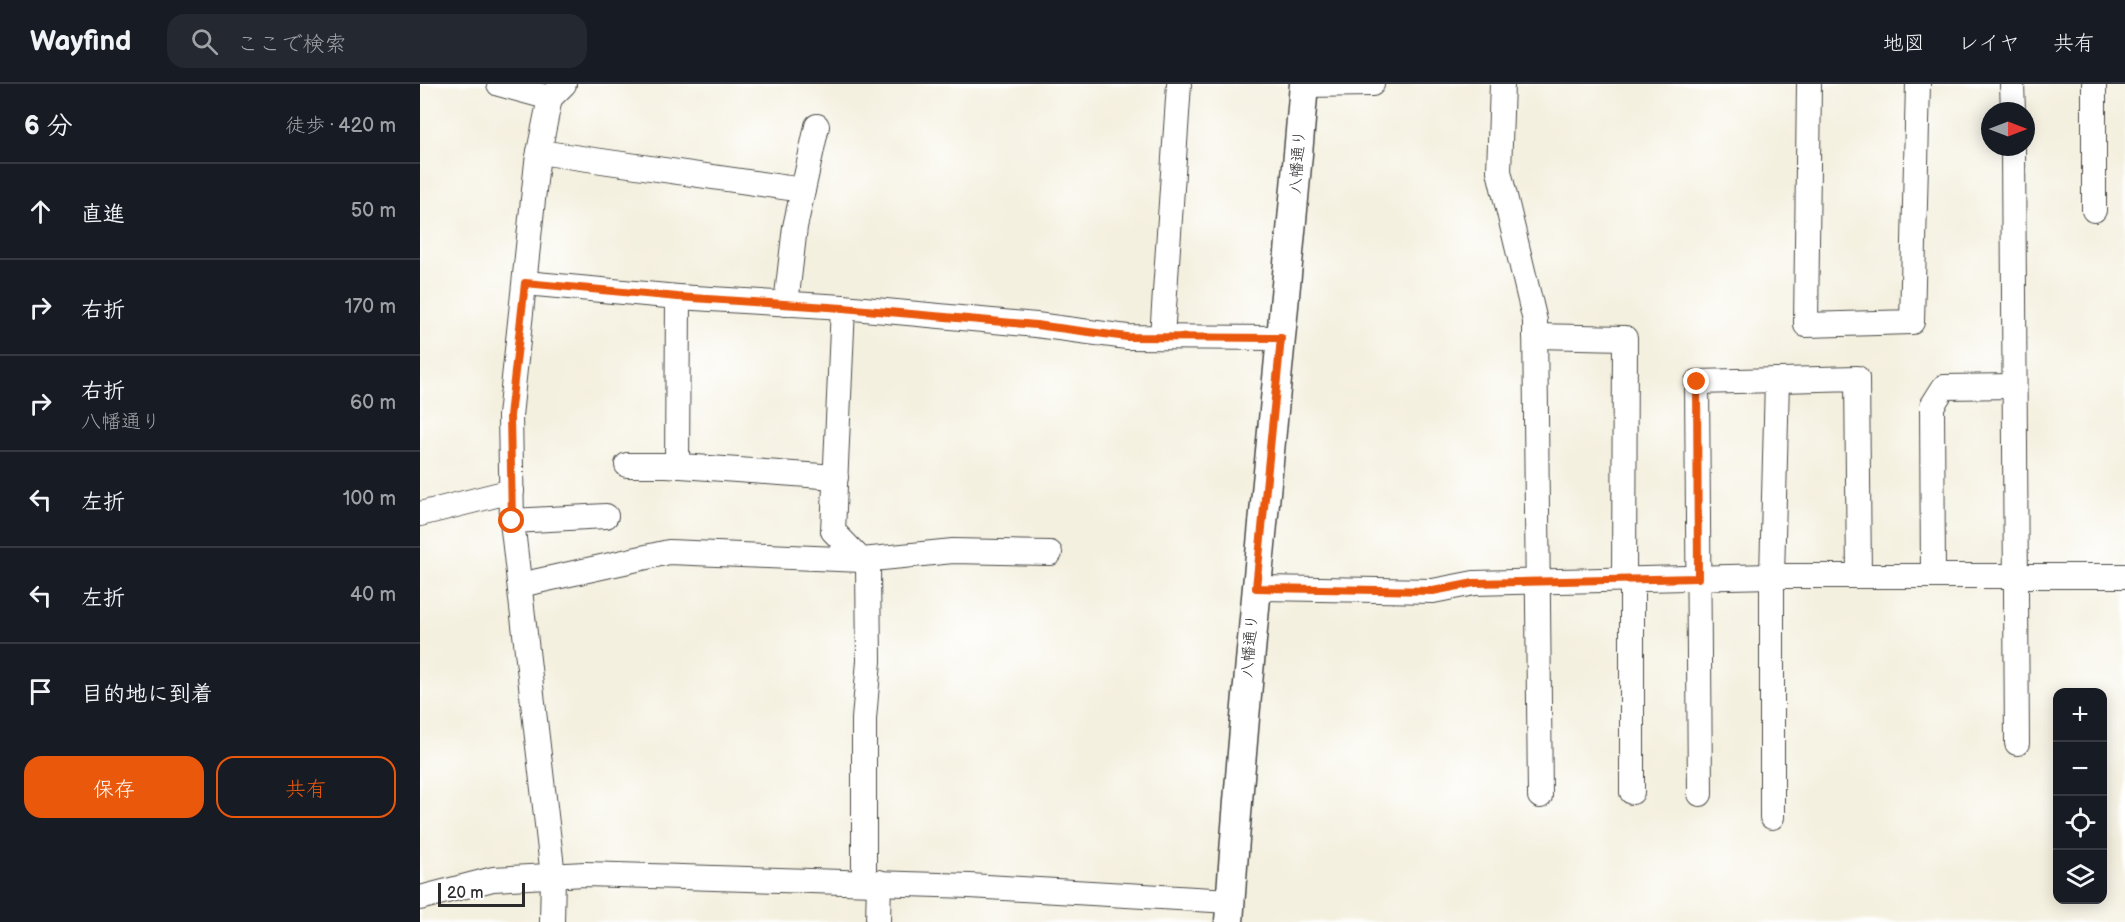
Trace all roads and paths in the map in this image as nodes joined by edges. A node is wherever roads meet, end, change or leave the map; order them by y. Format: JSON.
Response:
{"nodes":[{"id":1,"x":499,"y":84,"type":"edge"},
{"id":2,"x":1179,"y":84,"type":"edge"},
{"id":3,"x":1304,"y":84,"type":"edge"},
{"id":4,"x":1372,"y":84,"type":"edge"},
{"id":5,"x":1502,"y":84,"type":"edge"},
{"id":6,"x":1809,"y":84,"type":"edge"},
{"id":7,"x":1918,"y":84,"type":"edge"},
{"id":8,"x":2012,"y":84,"type":"edge"},
{"id":9,"x":2094,"y":84,"type":"edge"},
{"id":10,"x":557,"y":91,"type":"edge"},
{"id":11,"x":2013,"y":102,"type":"edge"},
{"id":12,"x":817,"y":126,"type":"dead end"},
{"id":13,"x":539,"y":152,"type":"junction"},
{"id":14,"x":2013,"y":156,"type":"edge"},
{"id":15,"x":803,"y":190,"type":"junction"},
{"id":16,"x":2094,"y":210,"type":"dead end"},
{"id":17,"x":525,"y":283,"type":"junction"},
{"id":18,"x":678,"y":297,"type":"junction"},
{"id":19,"x":786,"y":304,"type":"junction"},
{"id":20,"x":843,"y":308,"type":"junction"},
{"id":21,"x":1535,"y":336,"type":"junction"},
{"id":22,"x":1162,"y":337,"type":"junction"},
{"id":23,"x":1281,"y":338,"type":"junction"},
{"id":24,"x":1776,"y":380,"type":"junction"},
{"id":25,"x":2014,"y":386,"type":"junction"},
{"id":26,"x":627,"y":465,"type":"dead end"},
{"id":27,"x":677,"y":466,"type":"junction"},
{"id":28,"x":836,"y":477,"type":"junction"},
{"id":29,"x":512,"y":491,"type":"junction"},
{"id":30,"x":420,"y":514,"type":"edge"},
{"id":31,"x":606,"y":516,"type":"dead end"},
{"id":32,"x":512,"y":521,"type":"junction"},
{"id":33,"x":1050,"y":553,"type":"dead end"},
{"id":34,"x":862,"y":560,"type":"junction"},
{"id":35,"x":1772,"y":576,"type":"junction"},
{"id":36,"x":1859,"y":576,"type":"junction"},
{"id":37,"x":1933,"y":576,"type":"junction"},
{"id":38,"x":2125,"y":576,"type":"edge"},
{"id":39,"x":1698,"y":578,"type":"junction"},
{"id":40,"x":2014,"y":578,"type":"junction"},
{"id":41,"x":1628,"y":580,"type":"junction"},
{"id":42,"x":1540,"y":581,"type":"junction"},
{"id":43,"x":520,"y":585,"type":"junction"},
{"id":44,"x":1256,"y":588,"type":"junction"},
{"id":45,"x":2017,"y":743,"type":"dead end"},
{"id":46,"x":1632,"y":792,"type":"dead end"},
{"id":47,"x":1700,"y":794,"type":"dead end"},
{"id":48,"x":1540,"y":796,"type":"dead end"},
{"id":49,"x":1772,"y":818,"type":"dead end"},
{"id":50,"x":553,"y":876,"type":"junction"},
{"id":51,"x":872,"y":882,"type":"junction"},
{"id":52,"x":420,"y":898,"type":"edge"},
{"id":53,"x":1230,"y":912,"type":"edge"},
{"id":54,"x":552,"y":922,"type":"edge"},
{"id":55,"x":878,"y":922,"type":"edge"}],
"edges":[{"from":1,"to":10,"type":"street"},
{"from":2,"to":22,"type":"street"},
{"from":3,"to":4,"type":"street"},
{"from":3,"to":23,"type":"street","name":"八幡通り"},
{"from":5,"to":21,"type":"street"},
{"from":6,"to":7,"type":"street"},
{"from":8,"to":11,"type":"street"},
{"from":9,"to":16,"type":"street"},
{"from":10,"to":13,"type":"street"},
{"from":12,"to":15,"type":"street"},
{"from":13,"to":15,"type":"street"},
{"from":13,"to":17,"type":"street"},
{"from":14,"to":25,"type":"street"},
{"from":15,"to":19,"type":"street"},
{"from":17,"to":18,"type":"street"},
{"from":17,"to":29,"type":"street"},
{"from":18,"to":19,"type":"street"},
{"from":18,"to":27,"type":"street"},
{"from":19,"to":20,"type":"street"},
{"from":20,"to":22,"type":"street"},
{"from":20,"to":28,"type":"street"},
{"from":21,"to":41,"type":"street"},
{"from":21,"to":42,"type":"street"},
{"from":22,"to":23,"type":"street"},
{"from":23,"to":44,"type":"street","name":"八幡通り"},
{"from":24,"to":35,"type":"street"},
{"from":24,"to":36,"type":"street"},
{"from":24,"to":39,"type":"street"},
{"from":25,"to":37,"type":"street"},
{"from":25,"to":40,"type":"street"},
{"from":26,"to":27,"type":"street"},
{"from":27,"to":28,"type":"street"},
{"from":28,"to":34,"type":"street"},
{"from":29,"to":30,"type":"street"},
{"from":29,"to":32,"type":"street"},
{"from":31,"to":32,"type":"street"},
{"from":32,"to":43,"type":"street"},
{"from":33,"to":34,"type":"street"},
{"from":34,"to":43,"type":"street"},
{"from":34,"to":51,"type":"street"},
{"from":35,"to":36,"type":"street"},
{"from":35,"to":39,"type":"street"},
{"from":35,"to":49,"type":"street"},
{"from":36,"to":37,"type":"street"},
{"from":37,"to":40,"type":"street"},
{"from":38,"to":40,"type":"street"},
{"from":39,"to":41,"type":"street"},
{"from":39,"to":47,"type":"street"},
{"from":40,"to":45,"type":"street"},
{"from":41,"to":42,"type":"street"},
{"from":41,"to":46,"type":"street"},
{"from":42,"to":44,"type":"street"},
{"from":42,"to":48,"type":"street"},
{"from":43,"to":50,"type":"street"},
{"from":44,"to":53,"type":"street","name":"八幡通り"},
{"from":50,"to":51,"type":"street"},
{"from":50,"to":52,"type":"street"},
{"from":50,"to":54,"type":"street"},
{"from":51,"to":53,"type":"street"},
{"from":51,"to":55,"type":"street"}]}
